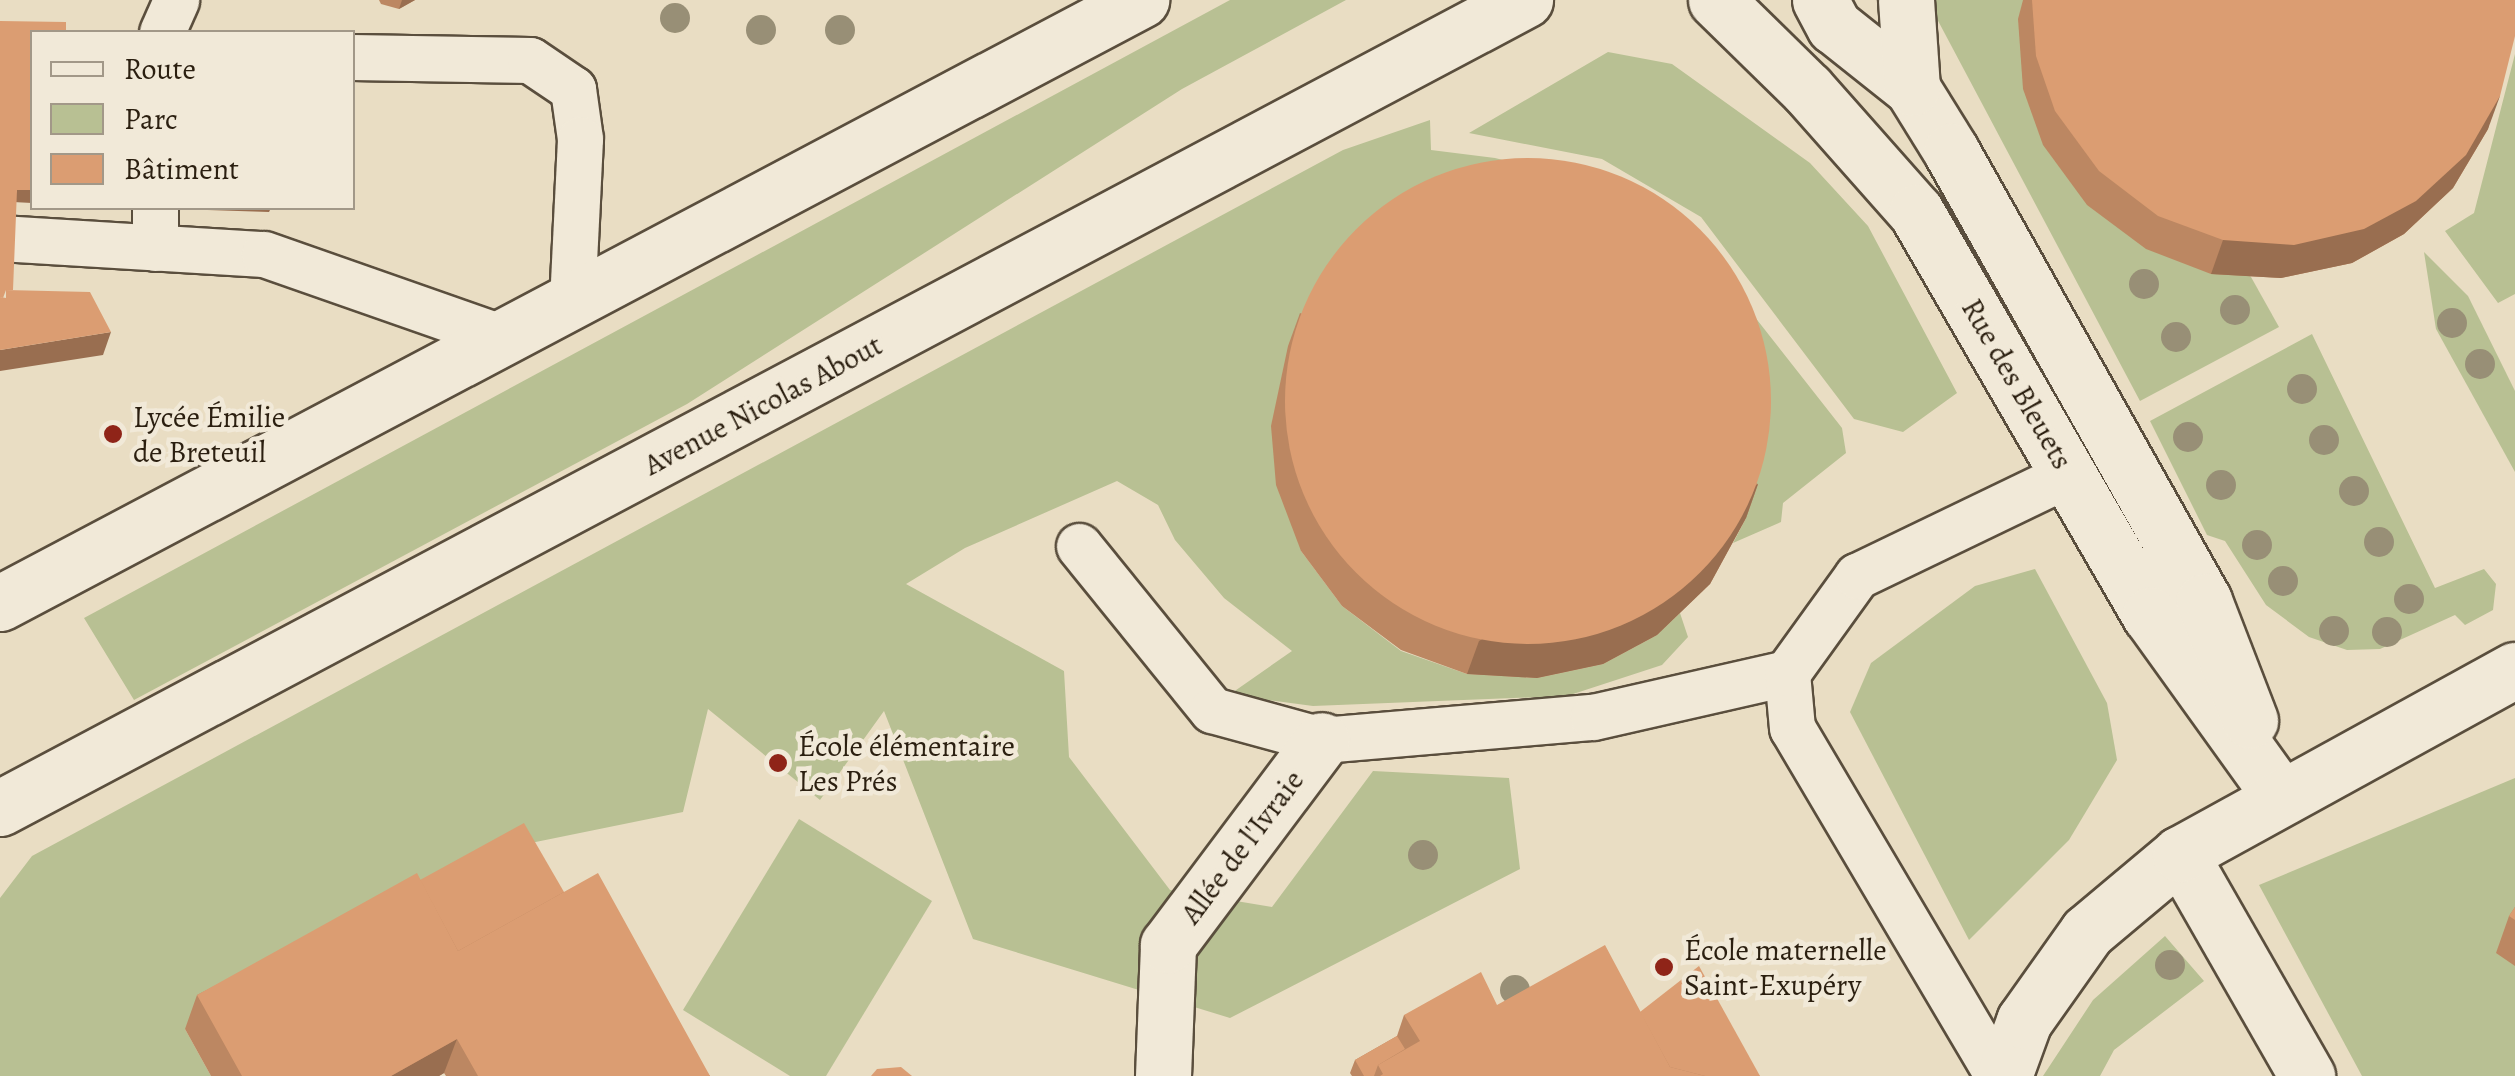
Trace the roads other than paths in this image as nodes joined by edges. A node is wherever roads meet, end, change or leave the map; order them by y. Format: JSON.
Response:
{"nodes":[{"id":1,"x":176,"y":0,"type":"edge"},
{"id":2,"x":1141,"y":0,"type":"edge"},
{"id":3,"x":1525,"y":0,"type":"edge"},
{"id":4,"x":1716,"y":0,"type":"edge"},
{"id":5,"x":1820,"y":0,"type":"edge"},
{"id":6,"x":1906,"y":0,"type":"edge"},
{"id":7,"x":163,"y":30,"type":"edge"},
{"id":8,"x":355,"y":57,"type":"edge"},
{"id":9,"x":1912,"y":88,"type":"junction"},
{"id":10,"x":155,"y":228,"type":"edge"},
{"id":11,"x":0,"y":238,"type":"edge"},
{"id":12,"x":572,"y":300,"type":"junction"},
{"id":13,"x":504,"y":338,"type":"junction"},
{"id":14,"x":2069,"y":474,"type":"junction"},
{"id":15,"x":1079,"y":546,"type":"dead end"},
{"id":16,"x":0,"y":603,"type":"edge"},
{"id":17,"x":2515,"y":670,"type":"edge"},
{"id":18,"x":1787,"y":673,"type":"junction"},
{"id":19,"x":1322,"y":740,"type":"junction"},
{"id":20,"x":2281,"y":797,"type":"junction"},
{"id":21,"x":0,"y":808,"type":"edge"},
{"id":22,"x":2180,"y":854,"type":"junction"},
{"id":23,"x":1163,"y":1076,"type":"edge"},
{"id":24,"x":2001,"y":1076,"type":"edge"},
{"id":25,"x":2307,"y":1076,"type":"edge"}],
"edges":[{"from":1,"to":7,"type":"lane"},
{"from":2,"to":12,"type":"street"},
{"from":3,"to":21,"type":"street","name":"Avenue Nicolas About"},
{"from":4,"to":14,"type":"street","name":"Rue des Bleuets"},
{"from":5,"to":9,"type":"street","name":"Rue des Bleuets"},
{"from":6,"to":9,"type":"street","name":"Rue des Bleuets"},
{"from":8,"to":12,"type":"lane"},
{"from":9,"to":20,"type":"street","name":"Rue des Bleuets"},
{"from":10,"to":11,"type":"lane"},
{"from":10,"to":13,"type":"lane"},
{"from":12,"to":13,"type":"street"},
{"from":13,"to":16,"type":"street"},
{"from":14,"to":18,"type":"lane"},
{"from":14,"to":20,"type":"street","name":"Rue des Bleuets"},
{"from":15,"to":19,"type":"lane"},
{"from":17,"to":20,"type":"street"},
{"from":18,"to":19,"type":"lane"},
{"from":18,"to":24,"type":"lane"},
{"from":19,"to":23,"type":"street","name":"Allée de l'Ivraie"},
{"from":20,"to":22,"type":"street"},
{"from":22,"to":24,"type":"street"},
{"from":22,"to":25,"type":"street"}]}
